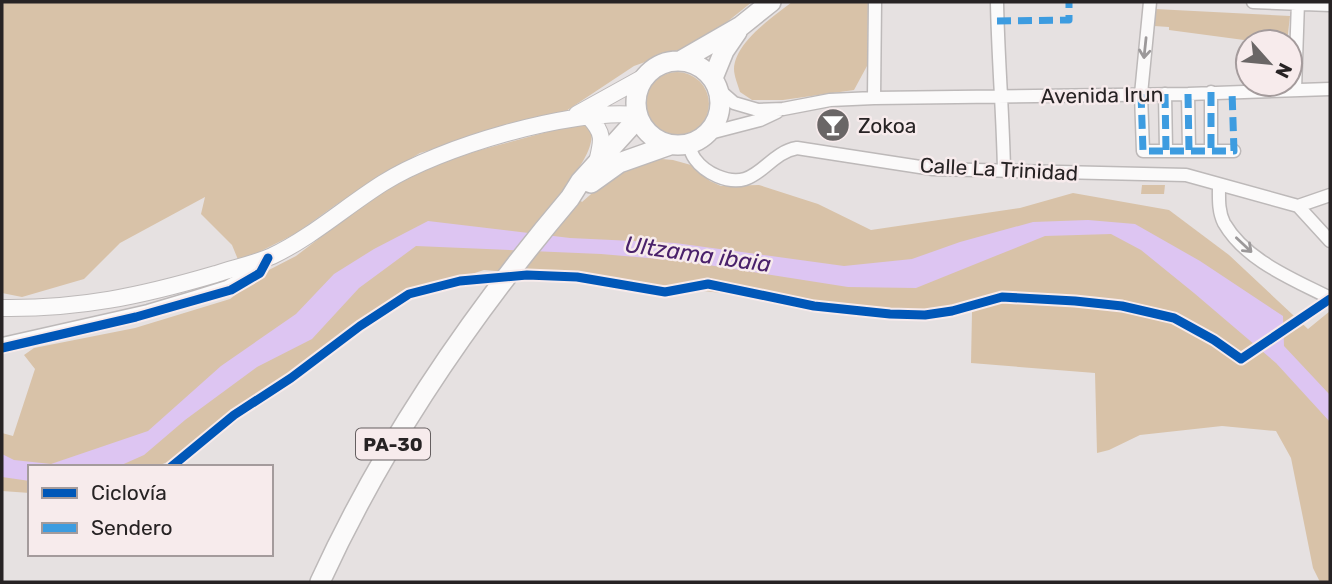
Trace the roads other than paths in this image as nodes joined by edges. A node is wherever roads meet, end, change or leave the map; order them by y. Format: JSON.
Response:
{"nodes":[{"id":1,"x":771,"y":2,"type":"edge"},
{"id":2,"x":875,"y":2,"type":"edge"},
{"id":3,"x":997,"y":2,"type":"edge"},
{"id":4,"x":1150,"y":2,"type":"edge"},
{"id":5,"x":1253,"y":2,"type":"edge"},
{"id":6,"x":1298,"y":3,"type":"edge"},
{"id":7,"x":1330,"y":5,"type":"edge"},
{"id":8,"x":741,"y":26,"type":"junction"},
{"id":9,"x":1297,"y":28,"type":"edge"},
{"id":10,"x":682,"y":60,"type":"junction"},
{"id":11,"x":642,"y":78,"type":"junction"},
{"id":12,"x":716,"y":84,"type":"junction"},
{"id":13,"x":1304,"y":89,"type":"edge"},
{"id":14,"x":1330,"y":89,"type":"edge"},
{"id":15,"x":1234,"y":91,"type":"edge"},
{"id":16,"x":1211,"y":92,"type":"junction"},
{"id":17,"x":1188,"y":93,"type":"junction"},
{"id":18,"x":1140,"y":94,"type":"junction"},
{"id":19,"x":1165,"y":94,"type":"junction"},
{"id":20,"x":1002,"y":97,"type":"junction"},
{"id":21,"x":874,"y":98,"type":"junction"},
{"id":22,"x":783,"y":109,"type":"junction"},
{"id":23,"x":637,"y":116,"type":"junction"},
{"id":24,"x":589,"y":117,"type":"junction"},
{"id":25,"x":566,"y":121,"type":"junction"},
{"id":26,"x":706,"y":134,"type":"junction"},
{"id":27,"x":679,"y":144,"type":"junction"},
{"id":28,"x":1166,"y":150,"type":"junction"},
{"id":29,"x":1189,"y":150,"type":"junction"},
{"id":30,"x":1211,"y":151,"type":"junction"},
{"id":31,"x":1234,"y":151,"type":"dead end"},
{"id":32,"x":597,"y":162,"type":"junction"},
{"id":33,"x":1004,"y":171,"type":"junction"},
{"id":34,"x":1219,"y":185,"type":"junction"},
{"id":35,"x":1330,"y":195,"type":"edge"},
{"id":36,"x":564,"y":206,"type":"junction"},
{"id":37,"x":1298,"y":206,"type":"junction"},
{"id":38,"x":1330,"y":241,"type":"edge"},
{"id":39,"x":268,"y":258,"type":"junction"},
{"id":40,"x":1330,"y":298,"type":"edge"},
{"id":41,"x":2,"y":308,"type":"edge"},
{"id":42,"x":2,"y":344,"type":"edge"},
{"id":43,"x":320,"y":582,"type":"edge"}],
"edges":[{"from":1,"to":8,"type":"highway"},
{"from":2,"to":21,"type":"street"},
{"from":3,"to":20,"type":"street"},
{"from":4,"to":18,"type":"street","one_way":true},
{"from":5,"to":6,"type":"street"},
{"from":6,"to":7,"type":"street"},
{"from":6,"to":9,"type":"street"},
{"from":8,"to":10,"type":"highway"},
{"from":8,"to":12,"type":"highway"},
{"from":10,"to":11,"type":"highway"},
{"from":10,"to":12,"type":"highway"},
{"from":11,"to":23,"type":"highway"},
{"from":11,"to":25,"type":"main road"},
{"from":12,"to":22,"type":"street"},
{"from":12,"to":26,"type":"highway"},
{"from":13,"to":14,"type":"street","name":"Avenida Irun"},
{"from":15,"to":16,"type":"street","name":"Avenida Irun"},
{"from":16,"to":17,"type":"street","name":"Avenida Irun"},
{"from":16,"to":30,"type":"street"},
{"from":17,"to":19,"type":"street","name":"Avenida Irun"},
{"from":17,"to":29,"type":"street"},
{"from":18,"to":19,"type":"street","name":"Avenida Irun"},
{"from":18,"to":20,"type":"street","name":"Avenida Irun"},
{"from":18,"to":28,"type":"street"},
{"from":19,"to":28,"type":"street"},
{"from":20,"to":21,"type":"street","name":"Avenida Irun"},
{"from":20,"to":33,"type":"street"},
{"from":21,"to":22,"type":"street","name":"Avenida Irun"},
{"from":22,"to":26,"type":"street"},
{"from":23,"to":24,"type":"main road"},
{"from":23,"to":27,"type":"highway"},
{"from":23,"to":32,"type":"highway","number":"PA-30"},
{"from":24,"to":25,"type":"main road"},
{"from":24,"to":32,"type":"main road"},
{"from":25,"to":39,"type":"main road"},
{"from":26,"to":27,"type":"highway","number":"PA-30"},
{"from":27,"to":33,"type":"street","name":"Calle La Trinidad"},
{"from":27,"to":36,"type":"highway","number":"PA-30"},
{"from":28,"to":29,"type":"street"},
{"from":29,"to":30,"type":"street"},
{"from":30,"to":31,"type":"street"},
{"from":32,"to":36,"type":"highway","number":"PA-30"},
{"from":33,"to":34,"type":"street","name":"Calle La Trinidad"},
{"from":34,"to":37,"type":"street","name":"Calle La Trinidad"},
{"from":34,"to":40,"type":"street","one_way":true},
{"from":35,"to":37,"type":"street"},
{"from":36,"to":43,"type":"highway","number":"PA-30"},
{"from":37,"to":38,"type":"street"},
{"from":39,"to":41,"type":"main road"},
{"from":39,"to":42,"type":"street"}]}
